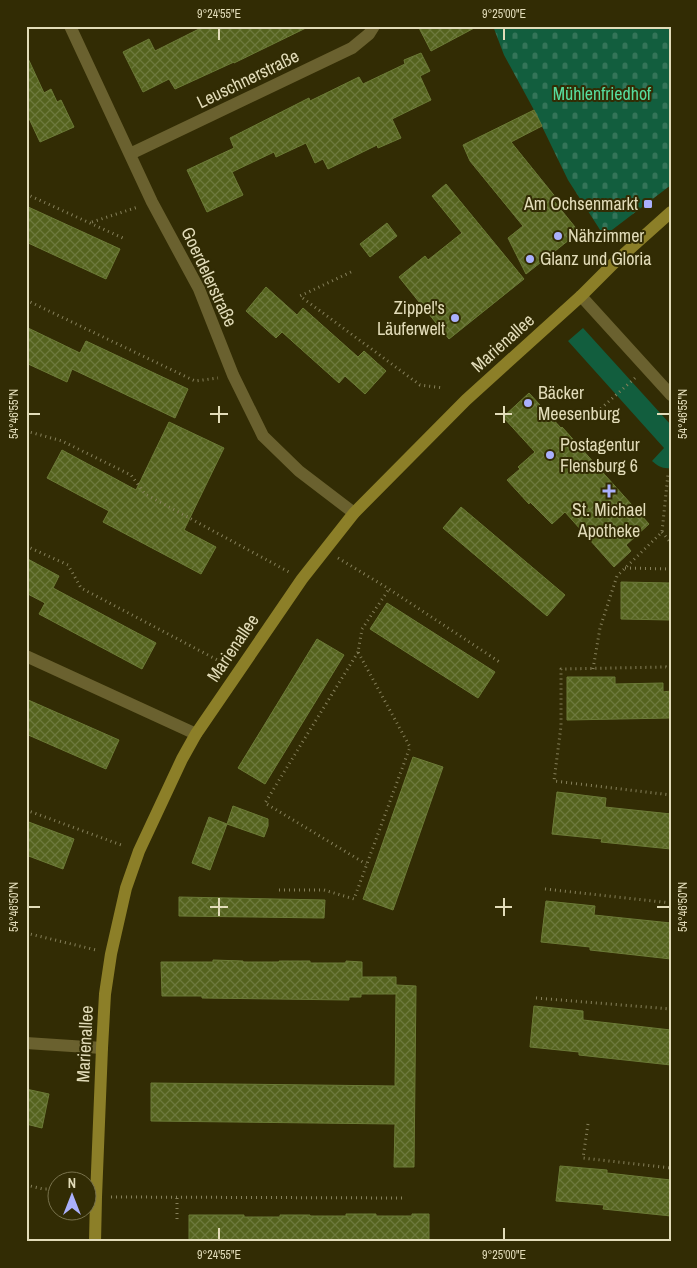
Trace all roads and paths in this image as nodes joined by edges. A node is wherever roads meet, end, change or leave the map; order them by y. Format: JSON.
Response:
{"nodes":[{"id":1,"x":70,"y":26,"type":"edge"},
{"id":2,"x":374,"y":26,"type":"edge"},
{"id":3,"x":130,"y":154,"type":"junction"},
{"id":4,"x":26,"y":194,"type":"edge"},
{"id":5,"x":152,"y":202,"type":"junction"},
{"id":6,"x":671,"y":212,"type":"edge"},
{"id":7,"x":90,"y":223,"type":"junction"},
{"id":8,"x":124,"y":238,"type":"dead end"},
{"id":9,"x":350,"y":272,"type":"dead end"},
{"id":10,"x":581,"y":296,"type":"junction"},
{"id":11,"x":26,"y":300,"type":"edge"},
{"id":12,"x":646,"y":368,"type":"junction"},
{"id":13,"x":233,"y":375,"type":"junction"},
{"id":14,"x":444,"y":388,"type":"dead end"},
{"id":15,"x":671,"y":395,"type":"edge"},
{"id":16,"x":597,"y":412,"type":"dead end"},
{"id":17,"x":26,"y":431,"type":"edge"},
{"id":18,"x":668,"y":474,"type":"dead end"},
{"id":19,"x":354,"y":513,"type":"junction"},
{"id":20,"x":662,"y":532,"type":"junction"},
{"id":21,"x":671,"y":543,"type":"edge"},
{"id":22,"x":26,"y":546,"type":"edge"},
{"id":23,"x":325,"y":549,"type":"junction"},
{"id":24,"x":625,"y":568,"type":"junction"},
{"id":25,"x":671,"y":569,"type":"edge"},
{"id":26,"x":302,"y":579,"type":"junction"},
{"id":27,"x":389,"y":589,"type":"junction"},
{"id":28,"x":358,"y":652,"type":"junction"},
{"id":29,"x":26,"y":656,"type":"edge"},
{"id":30,"x":501,"y":663,"type":"dead end"},
{"id":31,"x":593,"y":668,"type":"junction"},
{"id":32,"x":671,"y":669,"type":"edge"},
{"id":33,"x":238,"y":672,"type":"junction"},
{"id":34,"x":196,"y":734,"type":"junction"},
{"id":35,"x":671,"y":795,"type":"edge"},
{"id":36,"x":26,"y":810,"type":"edge"},
{"id":37,"x":139,"y":851,"type":"junction"},
{"id":38,"x":366,"y":864,"type":"junction"},
{"id":39,"x":545,"y":889,"type":"dead end"},
{"id":40,"x":279,"y":890,"type":"dead end"},
{"id":41,"x":671,"y":903,"type":"edge"},
{"id":42,"x":26,"y":934,"type":"edge"},
{"id":43,"x":111,"y":954,"type":"junction"},
{"id":44,"x":536,"y":998,"type":"dead end"},
{"id":45,"x":671,"y":1010,"type":"edge"},
{"id":46,"x":26,"y":1043,"type":"edge"},
{"id":47,"x":102,"y":1048,"type":"junction"},
{"id":48,"x":588,"y":1124,"type":"dead end"},
{"id":49,"x":671,"y":1168,"type":"edge"},
{"id":50,"x":97,"y":1170,"type":"edge"},
{"id":51,"x":26,"y":1185,"type":"edge"},
{"id":52,"x":48,"y":1189,"type":"edge"},
{"id":53,"x":98,"y":1197,"type":"edge"},
{"id":54,"x":177,"y":1198,"type":"junction"},
{"id":55,"x":405,"y":1198,"type":"dead end"},
{"id":56,"x":95,"y":1220,"type":"edge"},
{"id":57,"x":177,"y":1221,"type":"dead end"},
{"id":58,"x":95,"y":1242,"type":"edge"}],
"edges":[{"from":1,"to":3,"type":"street","name":"Goerdelerstraße"},
{"from":2,"to":3,"type":"street","name":"Leuschnerstraße"},
{"from":3,"to":5,"type":"street","name":"Goerdelerstraße"},
{"from":4,"to":7,"type":"path"},
{"from":5,"to":7,"type":"path"},
{"from":5,"to":13,"type":"street","name":"Goerdelerstraße"},
{"from":6,"to":10,"type":"main road","name":"Marienallee"},
{"from":7,"to":8,"type":"path"},
{"from":9,"to":14,"type":"path"},
{"from":10,"to":12,"type":"street"},
{"from":10,"to":19,"type":"main road","name":"Marienallee"},
{"from":11,"to":13,"type":"path"},
{"from":12,"to":15,"type":"street"},
{"from":12,"to":16,"type":"path"},
{"from":13,"to":19,"type":"street","name":"Goerdelerstraße"},
{"from":17,"to":26,"type":"path"},
{"from":18,"to":20,"type":"path"},
{"from":19,"to":23,"type":"main road","name":"Marienallee"},
{"from":20,"to":21,"type":"path"},
{"from":20,"to":24,"type":"path"},
{"from":22,"to":33,"type":"path"},
{"from":23,"to":26,"type":"main road","name":"Marienallee"},
{"from":23,"to":27,"type":"path"},
{"from":24,"to":25,"type":"path"},
{"from":24,"to":31,"type":"path"},
{"from":26,"to":33,"type":"main road","name":"Marienallee"},
{"from":27,"to":28,"type":"path"},
{"from":27,"to":30,"type":"path"},
{"from":28,"to":38,"type":"path"},
{"from":28,"to":38,"type":"path"},
{"from":29,"to":34,"type":"street"},
{"from":31,"to":32,"type":"path"},
{"from":31,"to":35,"type":"path"},
{"from":33,"to":34,"type":"main road","name":"Marienallee"},
{"from":34,"to":37,"type":"main road","name":"Marienallee"},
{"from":36,"to":37,"type":"path"},
{"from":37,"to":43,"type":"main road","name":"Marienallee"},
{"from":38,"to":40,"type":"path"},
{"from":39,"to":41,"type":"path"},
{"from":42,"to":43,"type":"path"},
{"from":43,"to":47,"type":"main road","name":"Marienallee"},
{"from":44,"to":45,"type":"path"},
{"from":46,"to":47,"type":"street"},
{"from":47,"to":50,"type":"main road","name":"Marienallee"},
{"from":48,"to":49,"type":"path"},
{"from":51,"to":52,"type":"path"},
{"from":53,"to":54,"type":"path"},
{"from":54,"to":55,"type":"path"},
{"from":54,"to":57,"type":"path"},
{"from":56,"to":58,"type":"main road","name":"Marienallee"}]}
